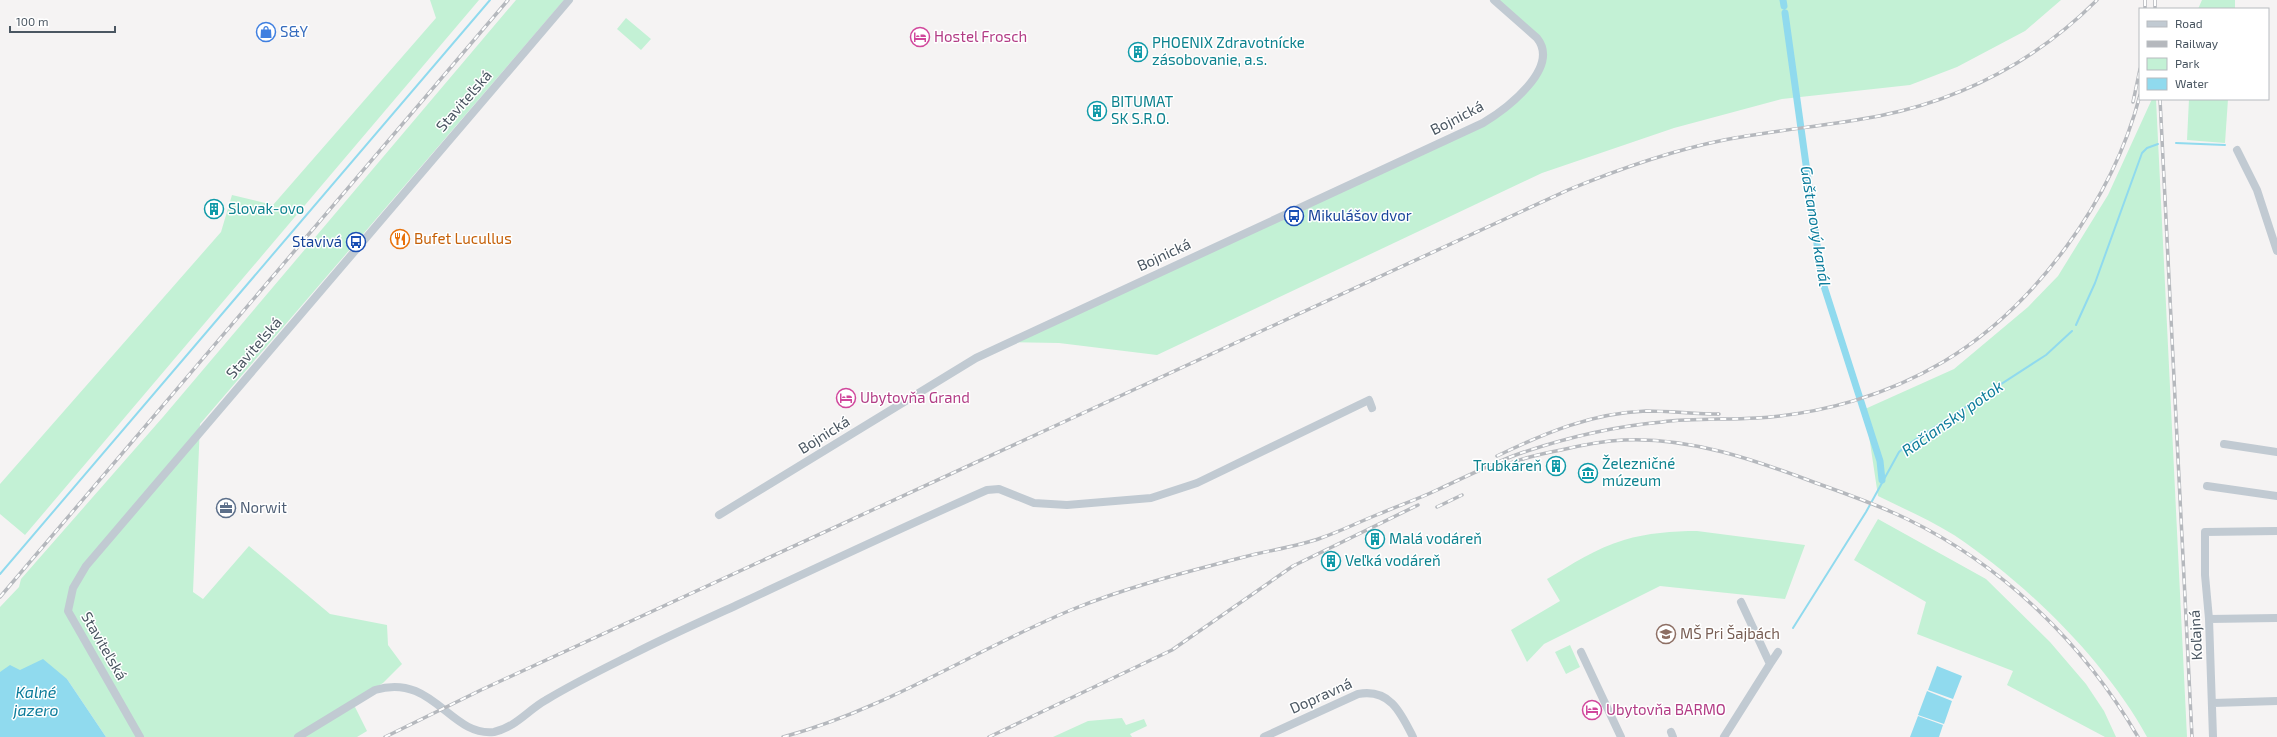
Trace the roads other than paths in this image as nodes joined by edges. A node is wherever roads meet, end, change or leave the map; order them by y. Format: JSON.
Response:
{"nodes":[{"id":1,"x":569,"y":0,"type":"edge"},
{"id":2,"x":1494,"y":0,"type":"edge"},
{"id":3,"x":2237,"y":150,"type":"dead end"},
{"id":4,"x":2276,"y":247,"type":"edge"},
{"id":5,"x":1372,"y":408,"type":"dead end"},
{"id":6,"x":2224,"y":444,"type":"dead end"},
{"id":7,"x":2277,"y":452,"type":"edge"},
{"id":8,"x":2207,"y":486,"type":"dead end"},
{"id":9,"x":2277,"y":496,"type":"edge"},
{"id":10,"x":719,"y":515,"type":"dead end"},
{"id":11,"x":2277,"y":531,"type":"edge"},
{"id":12,"x":1741,"y":602,"type":"dead end"},
{"id":13,"x":2277,"y":618,"type":"edge"},
{"id":14,"x":2210,"y":619,"type":"junction"},
{"id":15,"x":1581,"y":652,"type":"dead end"},
{"id":16,"x":1778,"y":652,"type":"dead end"},
{"id":17,"x":1770,"y":664,"type":"junction"},
{"id":18,"x":2277,"y":701,"type":"edge"},
{"id":19,"x":2212,"y":703,"type":"junction"},
{"id":20,"x":140,"y":737,"type":"edge"},
{"id":21,"x":298,"y":737,"type":"edge"},
{"id":22,"x":1264,"y":737,"type":"edge"},
{"id":23,"x":1413,"y":737,"type":"edge"},
{"id":24,"x":1621,"y":737,"type":"edge"},
{"id":25,"x":1724,"y":737,"type":"edge"},
{"id":26,"x":2213,"y":737,"type":"edge"}],
"edges":[{"from":1,"to":20,"type":"street","name":"Staviteľská"},
{"from":2,"to":10,"type":"street","name":"Bojnická"},
{"from":3,"to":4,"type":"street"},
{"from":5,"to":21,"type":"street"},
{"from":6,"to":7,"type":"street"},
{"from":8,"to":9,"type":"street"},
{"from":11,"to":14,"type":"street","name":"Koľajná"},
{"from":12,"to":17,"type":"street"},
{"from":13,"to":14,"type":"street"},
{"from":14,"to":19,"type":"street","name":"Koľajná"},
{"from":15,"to":24,"type":"street"},
{"from":16,"to":17,"type":"street"},
{"from":17,"to":25,"type":"street"},
{"from":18,"to":19,"type":"street"},
{"from":19,"to":26,"type":"street","name":"Koľajná"},
{"from":22,"to":23,"type":"street","name":"Dopravná"}]}
